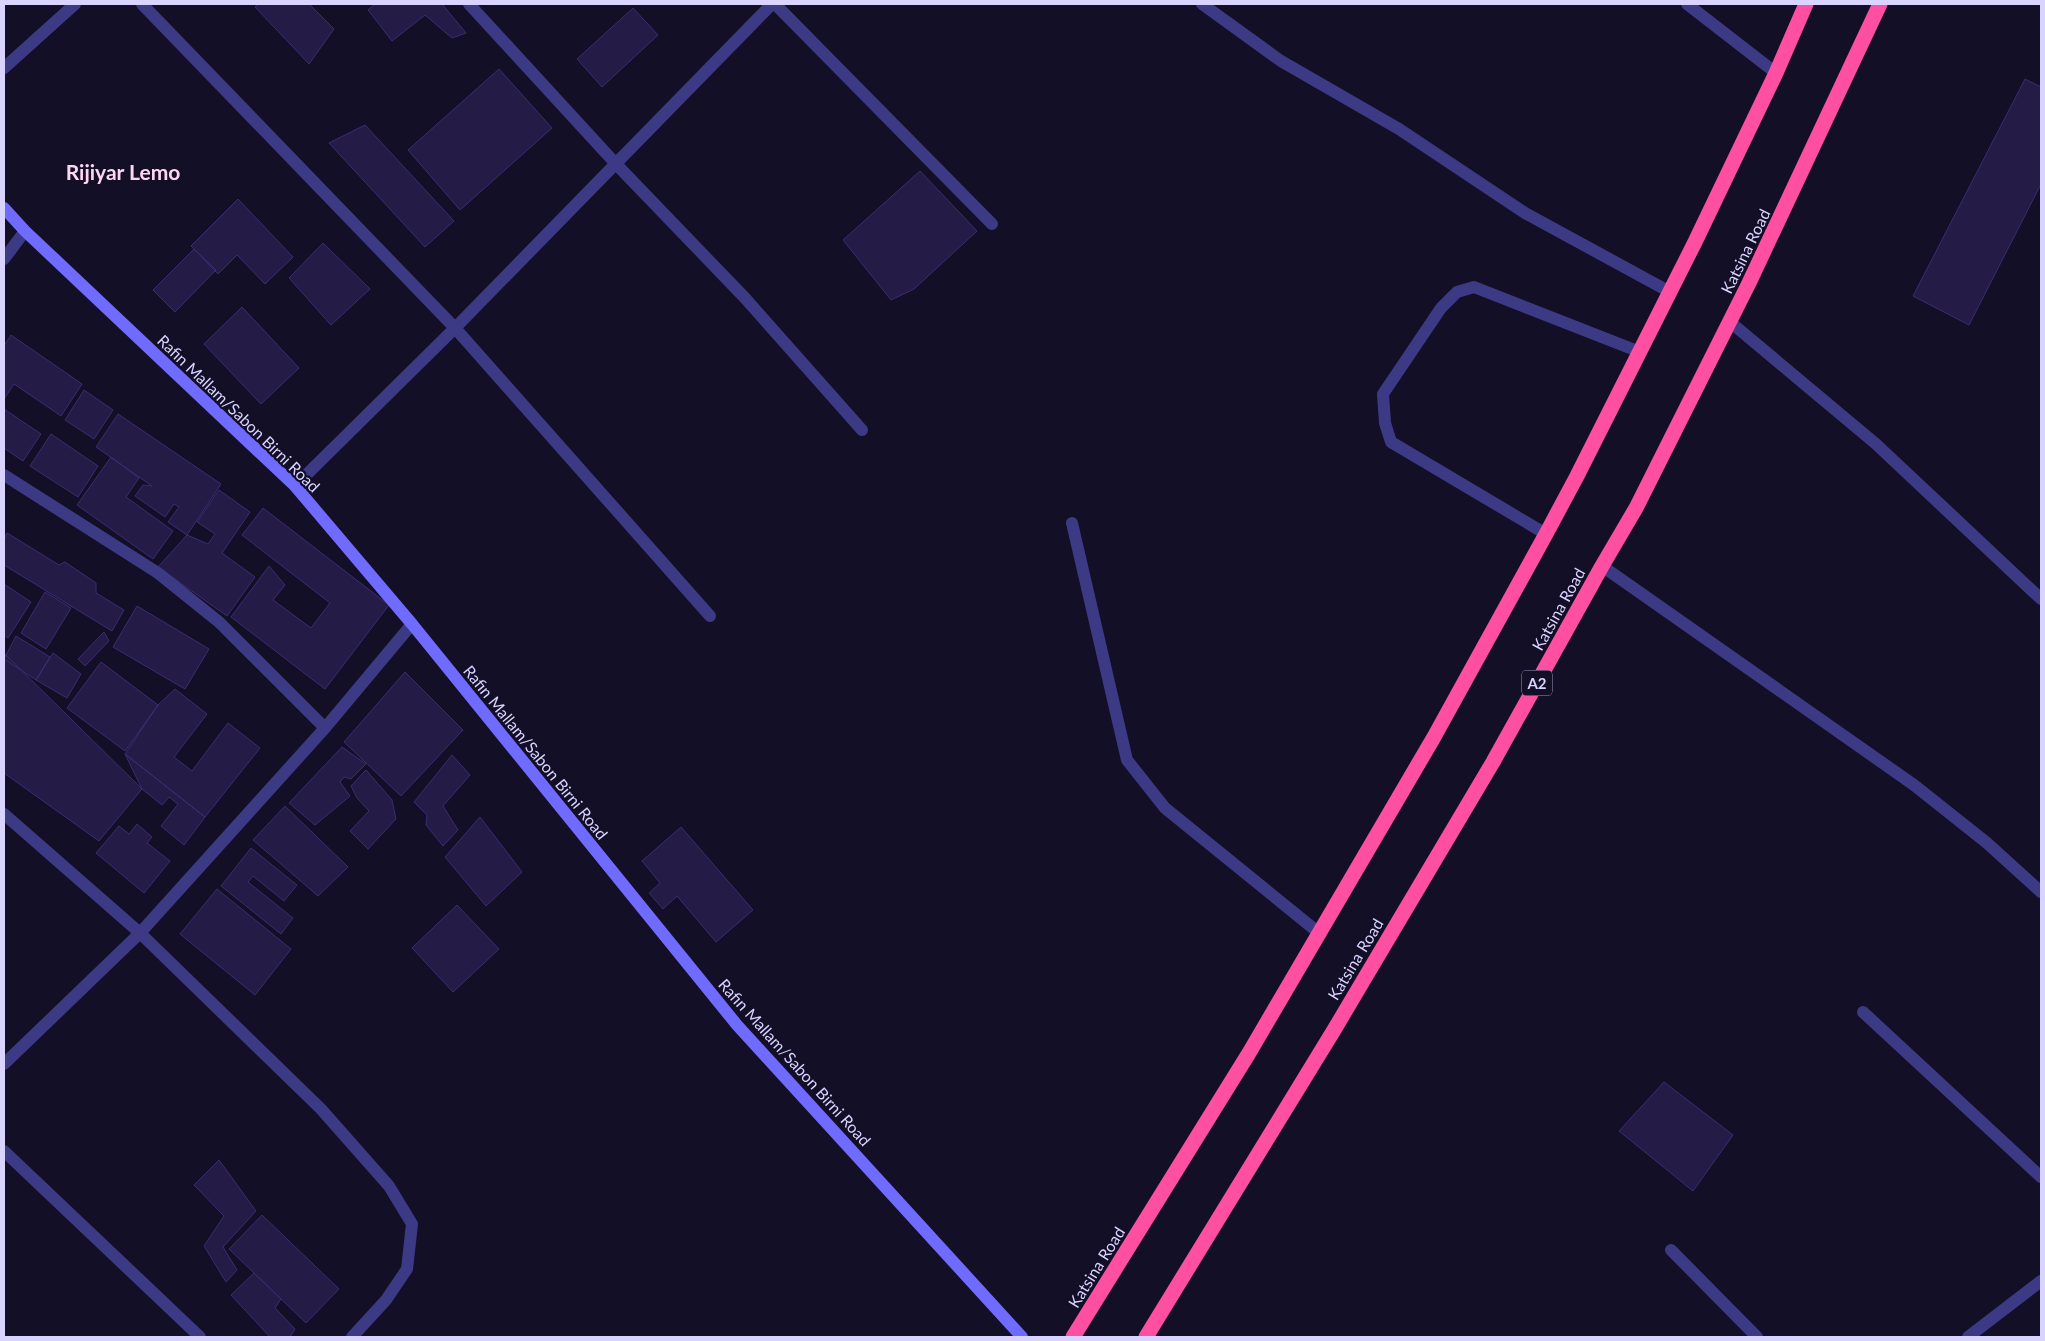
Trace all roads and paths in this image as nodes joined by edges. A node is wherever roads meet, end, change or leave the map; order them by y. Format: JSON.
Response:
{"nodes":[{"id":1,"x":75,"y":4,"type":"edge"},
{"id":2,"x":142,"y":4,"type":"edge"},
{"id":3,"x":469,"y":4,"type":"edge"},
{"id":4,"x":774,"y":4,"type":"edge"},
{"id":5,"x":1202,"y":4,"type":"edge"},
{"id":6,"x":1687,"y":4,"type":"edge"},
{"id":7,"x":1806,"y":4,"type":"edge"},
{"id":8,"x":1880,"y":4,"type":"edge"},
{"id":9,"x":4,"y":68,"type":"edge"},
{"id":10,"x":1776,"y":73,"type":"junction"},
{"id":11,"x":616,"y":164,"type":"junction"},
{"id":12,"x":4,"y":208,"type":"edge"},
{"id":13,"x":992,"y":224,"type":"dead end"},
{"id":14,"x":25,"y":230,"type":"junction"},
{"id":15,"x":4,"y":259,"type":"edge"},
{"id":16,"x":1670,"y":292,"type":"junction"},
{"id":17,"x":1730,"y":321,"type":"junction"},
{"id":18,"x":455,"y":328,"type":"junction"},
{"id":19,"x":1640,"y":352,"type":"junction"},
{"id":20,"x":862,"y":430,"type":"dead end"},
{"id":21,"x":4,"y":476,"type":"edge"},
{"id":22,"x":295,"y":486,"type":"junction"},
{"id":23,"x":1072,"y":523,"type":"dead end"},
{"id":24,"x":1546,"y":534,"type":"junction"},
{"id":25,"x":1602,"y":566,"type":"junction"},
{"id":26,"x":2041,"y":599,"type":"edge"},
{"id":27,"x":710,"y":616,"type":"dead end"},
{"id":28,"x":412,"y":624,"type":"junction"},
{"id":29,"x":325,"y":728,"type":"junction"},
{"id":30,"x":4,"y":814,"type":"edge"},
{"id":31,"x":2041,"y":892,"type":"edge"},
{"id":32,"x":1319,"y":932,"type":"junction"},
{"id":33,"x":140,"y":933,"type":"junction"},
{"id":34,"x":1863,"y":1012,"type":"dead end"},
{"id":35,"x":4,"y":1064,"type":"edge"},
{"id":36,"x":4,"y":1151,"type":"edge"},
{"id":37,"x":2041,"y":1177,"type":"edge"},
{"id":38,"x":1671,"y":1250,"type":"dead end"},
{"id":39,"x":2041,"y":1281,"type":"edge"},
{"id":40,"x":200,"y":1337,"type":"edge"},
{"id":41,"x":352,"y":1337,"type":"edge"},
{"id":42,"x":1022,"y":1337,"type":"edge"},
{"id":43,"x":1073,"y":1337,"type":"edge"},
{"id":44,"x":1146,"y":1337,"type":"edge"},
{"id":45,"x":1757,"y":1337,"type":"edge"},
{"id":46,"x":1968,"y":1337,"type":"edge"}],
"edges":[{"from":1,"to":9,"type":"street"},
{"from":2,"to":18,"type":"street"},
{"from":3,"to":11,"type":"street"},
{"from":4,"to":11,"type":"street"},
{"from":4,"to":13,"type":"street"},
{"from":5,"to":16,"type":"street"},
{"from":6,"to":10,"type":"street"},
{"from":7,"to":10,"type":"highway","name":"Katsina Road"},
{"from":8,"to":17,"type":"highway","name":"Katsina Road","number":"A2"},
{"from":10,"to":16,"type":"highway","name":"Katsina Road"},
{"from":11,"to":18,"type":"street"},
{"from":11,"to":20,"type":"street"},
{"from":12,"to":14,"type":"street","name":"Rafin Mallam/Sabon Birni Road"},
{"from":14,"to":15,"type":"street"},
{"from":14,"to":22,"type":"street","name":"Rafin Mallam/Sabon Birni Road"},
{"from":16,"to":19,"type":"highway","name":"Katsina Road"},
{"from":17,"to":25,"type":"highway","name":"Katsina Road","number":"A2"},
{"from":17,"to":26,"type":"street"},
{"from":18,"to":22,"type":"street"},
{"from":18,"to":27,"type":"street"},
{"from":19,"to":24,"type":"highway","name":"Katsina Road"},
{"from":19,"to":24,"type":"street"},
{"from":21,"to":29,"type":"street"},
{"from":22,"to":28,"type":"street","name":"Rafin Mallam/Sabon Birni Road"},
{"from":23,"to":32,"type":"street"},
{"from":24,"to":32,"type":"highway","name":"Katsina Road"},
{"from":25,"to":31,"type":"street"},
{"from":25,"to":44,"type":"highway","name":"Katsina Road","number":"A2"},
{"from":28,"to":29,"type":"street"},
{"from":28,"to":42,"type":"street","name":"Rafin Mallam/Sabon Birni Road"},
{"from":29,"to":33,"type":"street"},
{"from":30,"to":33,"type":"street"},
{"from":32,"to":43,"type":"highway","name":"Katsina Road"},
{"from":33,"to":35,"type":"street"},
{"from":33,"to":41,"type":"street"},
{"from":34,"to":37,"type":"street"},
{"from":36,"to":40,"type":"street"},
{"from":38,"to":45,"type":"street"},
{"from":39,"to":46,"type":"street"}]}
